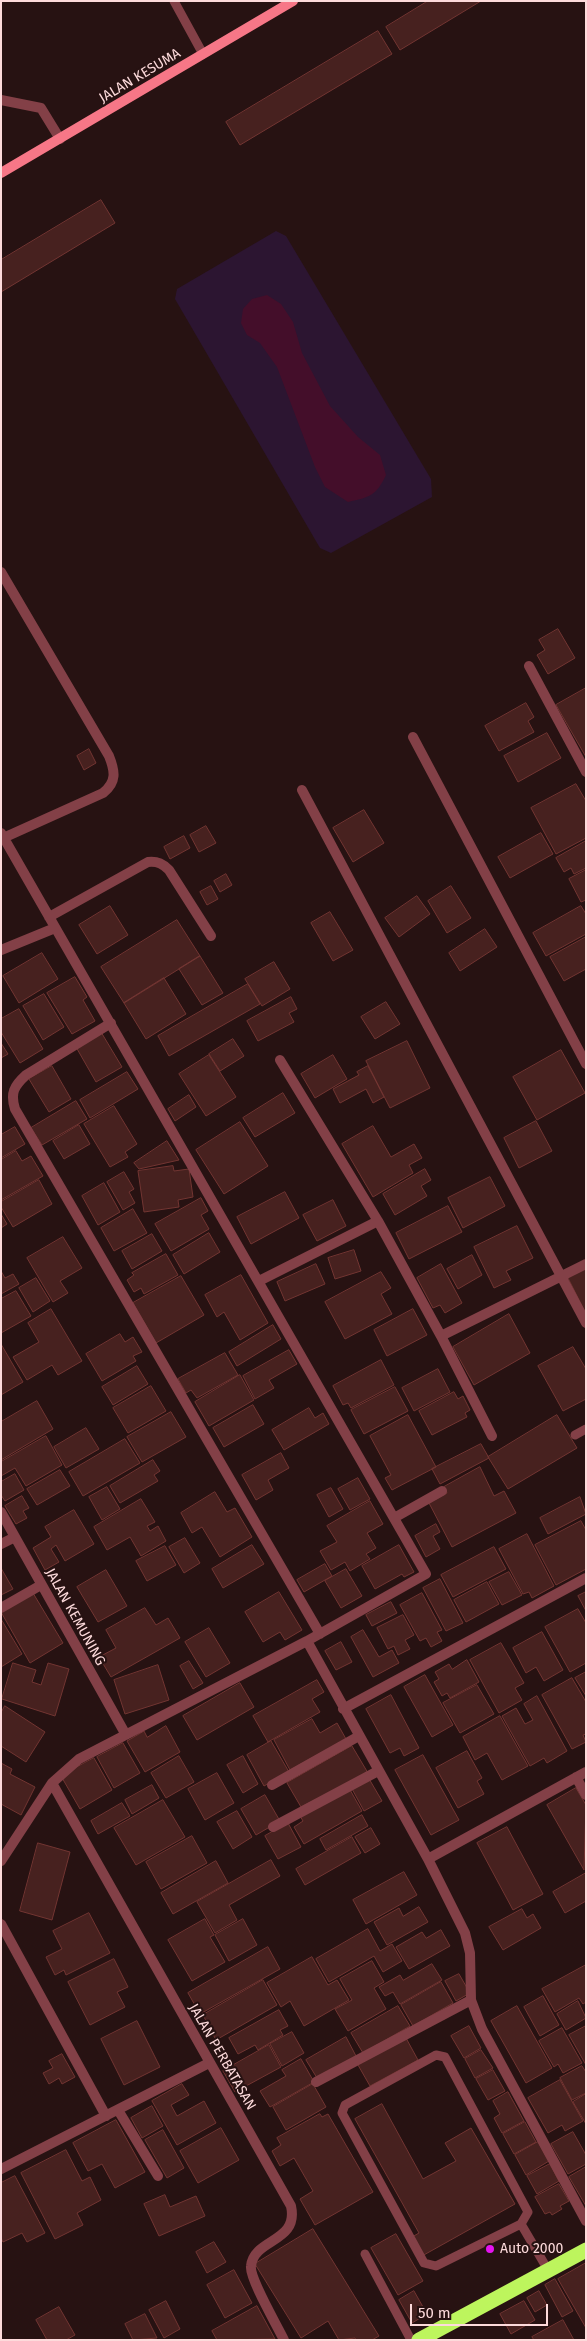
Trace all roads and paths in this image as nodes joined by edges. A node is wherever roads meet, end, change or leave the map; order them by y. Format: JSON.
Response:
{"nodes":[{"id":1,"x":174,"y":1,"type":"edge"},
{"id":2,"x":293,"y":1,"type":"edge"},
{"id":3,"x":203,"y":54,"type":"junction"},
{"id":4,"x":1,"y":100,"type":"edge"},
{"id":5,"x":60,"y":139,"type":"junction"},
{"id":6,"x":1,"y":173,"type":"edge"},
{"id":7,"x":1,"y":572,"type":"edge"},
{"id":8,"x":529,"y":666,"type":"dead end"},
{"id":9,"x":413,"y":737,"type":"dead end"},
{"id":10,"x":586,"y":772,"type":"edge"},
{"id":11,"x":302,"y":790,"type":"dead end"},
{"id":12,"x":2,"y":836,"type":"edge"},
{"id":13,"x":49,"y":917,"type":"junction"},
{"id":14,"x":55,"y":928,"type":"junction"},
{"id":15,"x":211,"y":936,"type":"dead end"},
{"id":16,"x":1,"y":950,"type":"edge"},
{"id":17,"x":110,"y":1023,"type":"junction"},
{"id":18,"x":280,"y":1060,"type":"dead end"},
{"id":19,"x":586,"y":1064,"type":"edge"},
{"id":20,"x":378,"y":1221,"type":"junction"},
{"id":21,"x":586,"y":1264,"type":"edge"},
{"id":22,"x":562,"y":1277,"type":"junction"},
{"id":23,"x":259,"y":1281,"type":"junction"},
{"id":24,"x":586,"y":1323,"type":"edge"},
{"id":25,"x":441,"y":1336,"type":"junction"},
{"id":26,"x":586,"y":1429,"type":"edge"},
{"id":27,"x":575,"y":1435,"type":"dead end"},
{"id":28,"x":492,"y":1436,"type":"dead end"},
{"id":29,"x":442,"y":1491,"type":"dead end"},
{"id":30,"x":1,"y":1512,"type":"edge"},
{"id":31,"x":394,"y":1518,"type":"junction"},
{"id":32,"x":15,"y":1537,"type":"junction"},
{"id":33,"x":1,"y":1544,"type":"edge"},
{"id":34,"x":586,"y":1578,"type":"edge"},
{"id":35,"x":40,"y":1585,"type":"junction"},
{"id":36,"x":1,"y":1608,"type":"edge"},
{"id":37,"x":320,"y":1634,"type":"junction"},
{"id":38,"x":307,"y":1641,"type":"junction"},
{"id":39,"x":343,"y":1709,"type":"junction"},
{"id":40,"x":126,"y":1735,"type":"junction"},
{"id":41,"x":359,"y":1736,"type":"junction"},
{"id":42,"x":378,"y":1771,"type":"junction"},
{"id":43,"x":586,"y":1772,"type":"edge"},
{"id":44,"x":576,"y":1777,"type":"junction"},
{"id":45,"x":52,"y":1783,"type":"junction"},
{"id":46,"x":272,"y":1785,"type":"dead end"},
{"id":47,"x":586,"y":1795,"type":"edge"},
{"id":48,"x":273,"y":1827,"type":"dead end"},
{"id":49,"x":428,"y":1859,"type":"junction"},
{"id":50,"x":1,"y":1861,"type":"edge"},
{"id":51,"x":1,"y":1924,"type":"edge"},
{"id":52,"x":471,"y":2000,"type":"junction"},
{"id":53,"x":209,"y":2063,"type":"junction"},
{"id":54,"x":316,"y":2082,"type":"dead end"},
{"id":55,"x":118,"y":2110,"type":"junction"},
{"id":56,"x":106,"y":2116,"type":"junction"},
{"id":57,"x":1,"y":2169,"type":"edge"},
{"id":58,"x":158,"y":2176,"type":"dead end"},
{"id":59,"x":586,"y":2221,"type":"edge"},
{"id":60,"x":521,"y":2224,"type":"junction"},
{"id":61,"x":586,"y":2250,"type":"edge"},
{"id":62,"x":364,"y":2254,"type":"dead end"},
{"id":63,"x":548,"y":2270,"type":"junction"},
{"id":64,"x":284,"y":2340,"type":"edge"},
{"id":65,"x":411,"y":2340,"type":"edge"},
{"id":66,"x":419,"y":2340,"type":"edge"}],
"edges":[{"from":1,"to":3,"type":"lane"},
{"from":2,"to":3,"type":"street","name":"JALAN KESUMA"},
{"from":3,"to":5,"type":"street","name":"JALAN KESUMA"},
{"from":4,"to":5,"type":"street"},
{"from":5,"to":6,"type":"street","name":"JALAN KESUMA"},
{"from":7,"to":12,"type":"street"},
{"from":8,"to":10,"type":"street"},
{"from":9,"to":19,"type":"street"},
{"from":11,"to":22,"type":"street"},
{"from":12,"to":13,"type":"street"},
{"from":13,"to":14,"type":"street"},
{"from":13,"to":15,"type":"street"},
{"from":14,"to":16,"type":"street"},
{"from":14,"to":17,"type":"street"},
{"from":17,"to":23,"type":"street"},
{"from":17,"to":37,"type":"street"},
{"from":18,"to":20,"type":"street"},
{"from":20,"to":23,"type":"street"},
{"from":20,"to":25,"type":"street"},
{"from":21,"to":22,"type":"street"},
{"from":22,"to":24,"type":"street"},
{"from":22,"to":25,"type":"street"},
{"from":23,"to":31,"type":"street"},
{"from":25,"to":28,"type":"street"},
{"from":26,"to":27,"type":"lane"},
{"from":29,"to":31,"type":"street"},
{"from":30,"to":32,"type":"street","name":"JALAN KEMUNING"},
{"from":31,"to":37,"type":"street"},
{"from":32,"to":33,"type":"street"},
{"from":32,"to":35,"type":"street","name":"JALAN KEMUNING"},
{"from":34,"to":39,"type":"street"},
{"from":35,"to":36,"type":"street"},
{"from":35,"to":40,"type":"street","name":"JALAN KEMUNING"},
{"from":37,"to":38,"type":"street"},
{"from":38,"to":39,"type":"street"},
{"from":38,"to":40,"type":"street"},
{"from":39,"to":41,"type":"street"},
{"from":40,"to":45,"type":"street"},
{"from":41,"to":42,"type":"street"},
{"from":41,"to":46,"type":"street"},
{"from":42,"to":48,"type":"street"},
{"from":42,"to":49,"type":"street"},
{"from":43,"to":44,"type":"street"},
{"from":44,"to":47,"type":"street"},
{"from":44,"to":49,"type":"street"},
{"from":45,"to":50,"type":"street"},
{"from":45,"to":53,"type":"street","name":"JALAN PERBATASAN"},
{"from":49,"to":52,"type":"street"},
{"from":51,"to":56,"type":"street"},
{"from":52,"to":54,"type":"street"},
{"from":52,"to":59,"type":"street"},
{"from":53,"to":55,"type":"street"},
{"from":53,"to":64,"type":"street","name":"JALAN PERBATASAN"},
{"from":55,"to":56,"type":"street"},
{"from":55,"to":58,"type":"street"},
{"from":56,"to":57,"type":"street"},
{"from":60,"to":60,"type":"lane"},
{"from":60,"to":63,"type":"lane"},
{"from":61,"to":63,"type":"highway"},
{"from":62,"to":65,"type":"lane"},
{"from":63,"to":66,"type":"highway"}]}
